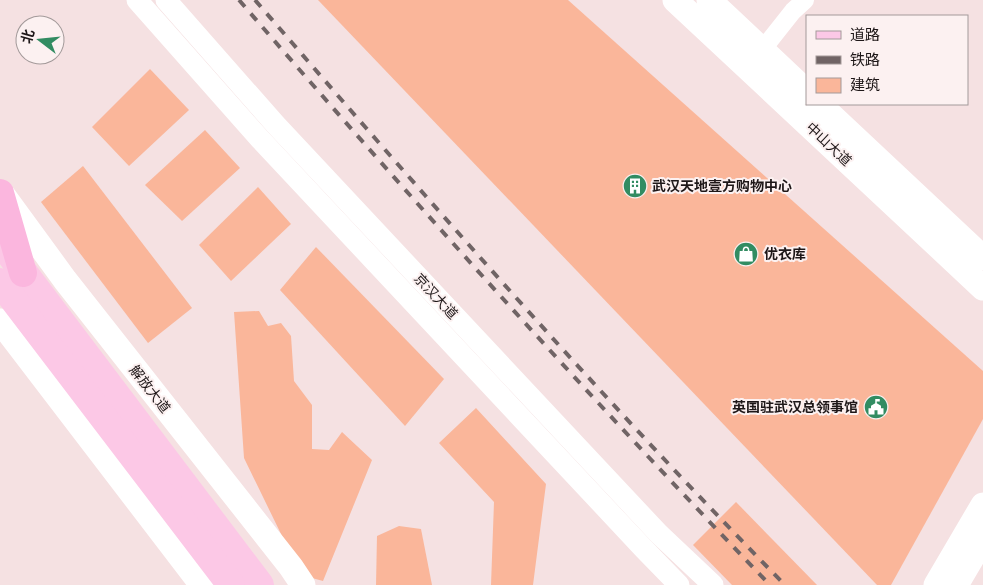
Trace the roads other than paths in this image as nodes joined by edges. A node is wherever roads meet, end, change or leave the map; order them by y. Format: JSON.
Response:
{"nodes":[{"id":1,"x":137,"y":0,"type":"edge"},
{"id":2,"x":166,"y":0,"type":"edge"},
{"id":3,"x":675,"y":0,"type":"edge"},
{"id":4,"x":709,"y":0,"type":"edge"},
{"id":5,"x":805,"y":0,"type":"edge"},
{"id":6,"x":755,"y":59,"type":"junction"},
{"id":7,"x":806,"y":91,"type":"edge"},
{"id":8,"x":820,"y":105,"type":"edge"},
{"id":9,"x":0,"y":192,"type":"edge"},
{"id":10,"x":0,"y":241,"type":"edge"},
{"id":11,"x":983,"y":258,"type":"edge"},
{"id":12,"x":12,"y":277,"type":"edge"},
{"id":13,"x":983,"y":288,"type":"edge"},
{"id":14,"x":0,"y":321,"type":"edge"},
{"id":15,"x":983,"y":505,"type":"edge"},
{"id":16,"x":983,"y":539,"type":"edge"},
{"id":17,"x":202,"y":585,"type":"edge"},
{"id":18,"x":231,"y":585,"type":"edge"},
{"id":19,"x":260,"y":585,"type":"edge"},
{"id":20,"x":303,"y":585,"type":"edge"},
{"id":21,"x":679,"y":585,"type":"edge"},
{"id":22,"x":713,"y":585,"type":"edge"},
{"id":23,"x":936,"y":585,"type":"edge"},
{"id":24,"x":956,"y":585,"type":"edge"}],
"edges":[{"from":1,"to":21,"type":"street","name":"京汉大道"},
{"from":2,"to":22,"type":"street","name":"京汉大道"},
{"from":3,"to":6,"type":"main road","name":"中山大道"},
{"from":4,"to":6,"type":"main road","name":"中山大道"},
{"from":5,"to":6,"type":"street"},
{"from":6,"to":7,"type":"main road","name":"中山大道"},
{"from":6,"to":13,"type":"main road","name":"中山大道"},
{"from":8,"to":11,"type":"main road","name":"中山大道"},
{"from":9,"to":12,"type":"highway"},
{"from":9,"to":20,"type":"main road","name":"解放大道"},
{"from":10,"to":12,"type":"main road"},
{"from":12,"to":18,"type":"main road"},
{"from":12,"to":19,"type":"main road"},
{"from":14,"to":17,"type":"main road"},
{"from":15,"to":23,"type":"main road"},
{"from":16,"to":24,"type":"main road"}]}
